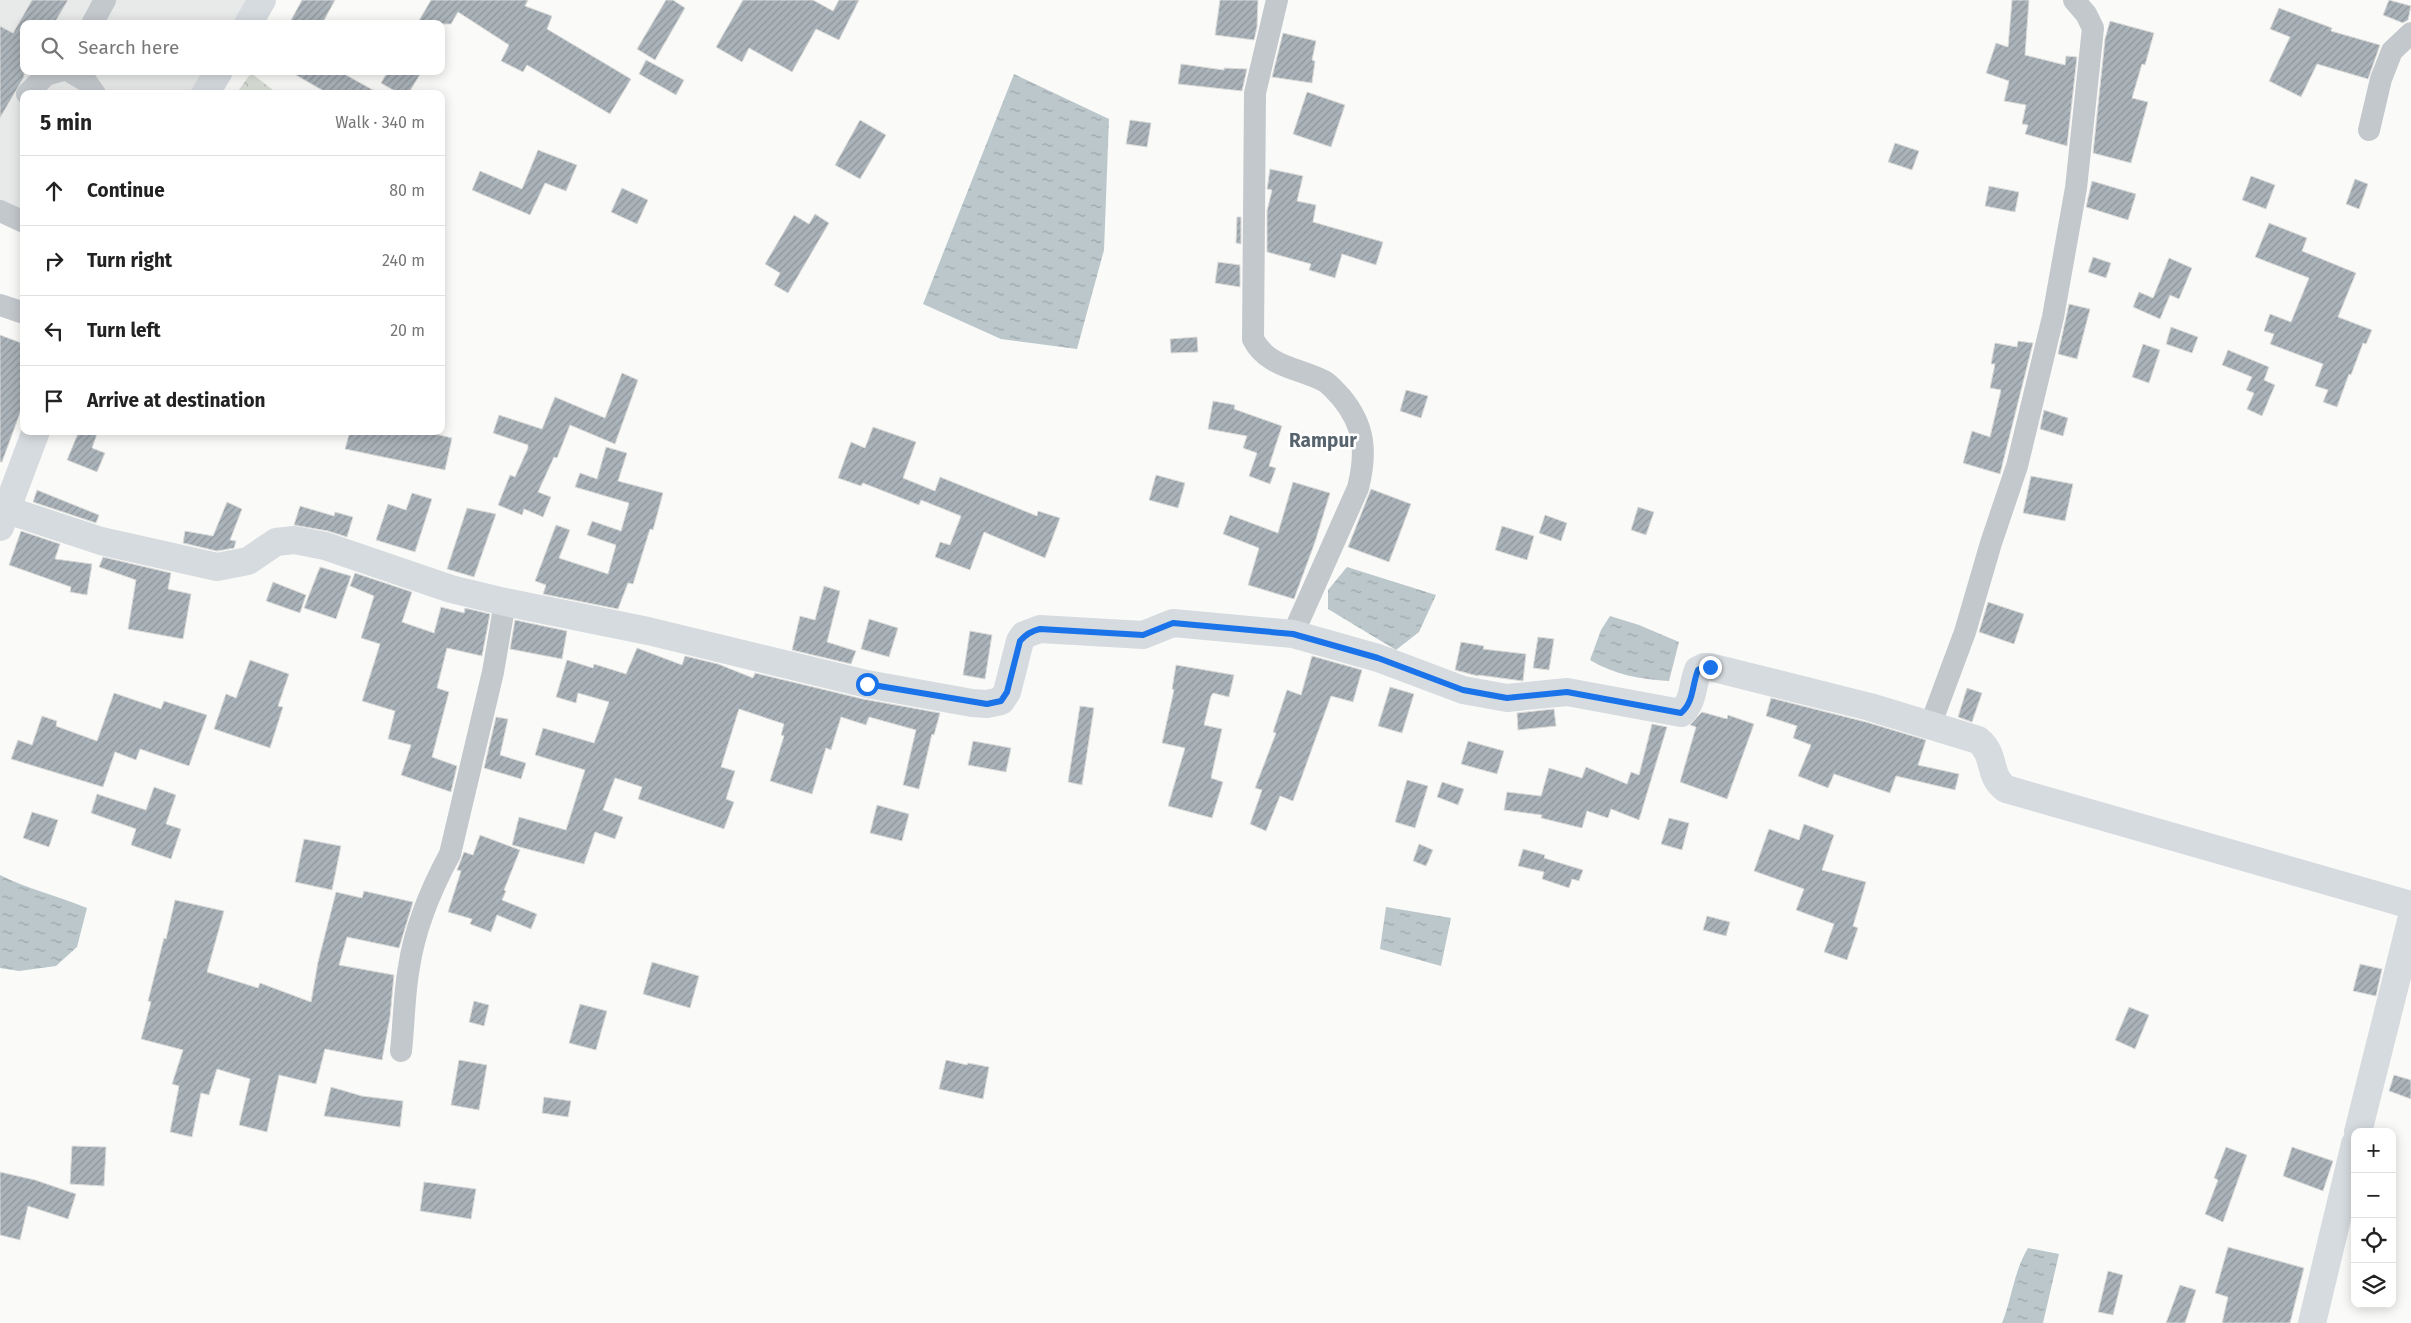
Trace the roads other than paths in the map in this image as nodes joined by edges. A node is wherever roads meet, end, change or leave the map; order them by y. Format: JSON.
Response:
{"nodes":[{"id":1,"x":106,"y":0,"type":"edge"},
{"id":2,"x":262,"y":0,"type":"edge"},
{"id":3,"x":1277,"y":0,"type":"edge"},
{"id":4,"x":2074,"y":0,"type":"edge"},
{"id":5,"x":94,"y":20,"type":"edge"},
{"id":6,"x":250,"y":20,"type":"edge"},
{"id":7,"x":2411,"y":33,"type":"edge"},
{"id":8,"x":46,"y":75,"type":"edge"},
{"id":9,"x":76,"y":75,"type":"edge"},
{"id":10,"x":216,"y":75,"type":"edge"},
{"id":11,"x":31,"y":90,"type":"edge"},
{"id":12,"x":93,"y":90,"type":"edge"},
{"id":13,"x":207,"y":90,"type":"edge"},
{"id":14,"x":2370,"y":130,"type":"dead end"},
{"id":15,"x":0,"y":211,"type":"edge"},
{"id":16,"x":20,"y":220,"type":"edge"},
{"id":17,"x":0,"y":305,"type":"edge"},
{"id":18,"x":20,"y":312,"type":"edge"},
{"id":19,"x":34,"y":435,"type":"edge"},
{"id":20,"x":3,"y":519,"type":"edge"},
{"id":21,"x":505,"y":602,"type":"junction"},
{"id":22,"x":1293,"y":634,"type":"junction"},
{"id":23,"x":1930,"y":726,"type":"junction"},
{"id":24,"x":2411,"y":905,"type":"edge"},
{"id":25,"x":2411,"y":920,"type":"edge"},
{"id":26,"x":401,"y":1051,"type":"dead end"},
{"id":27,"x":2359,"y":1128,"type":"edge"},
{"id":28,"x":2351,"y":1161,"type":"edge"},
{"id":29,"x":2312,"y":1323,"type":"edge"}],
"edges":[{"from":1,"to":5,"type":"street"},
{"from":2,"to":6,"type":"main road"},
{"from":3,"to":22,"type":"street"},
{"from":4,"to":23,"type":"street"},
{"from":7,"to":14,"type":"street"},
{"from":8,"to":11,"type":"street"},
{"from":9,"to":12,"type":"street"},
{"from":10,"to":13,"type":"main road"},
{"from":15,"to":16,"type":"street"},
{"from":17,"to":18,"type":"street"},
{"from":19,"to":20,"type":"main road"},
{"from":20,"to":21,"type":"main road"},
{"from":21,"to":22,"type":"main road"},
{"from":21,"to":26,"type":"street"},
{"from":22,"to":23,"type":"main road"},
{"from":23,"to":24,"type":"main road"},
{"from":25,"to":27,"type":"main road"},
{"from":28,"to":29,"type":"main road"}]}
